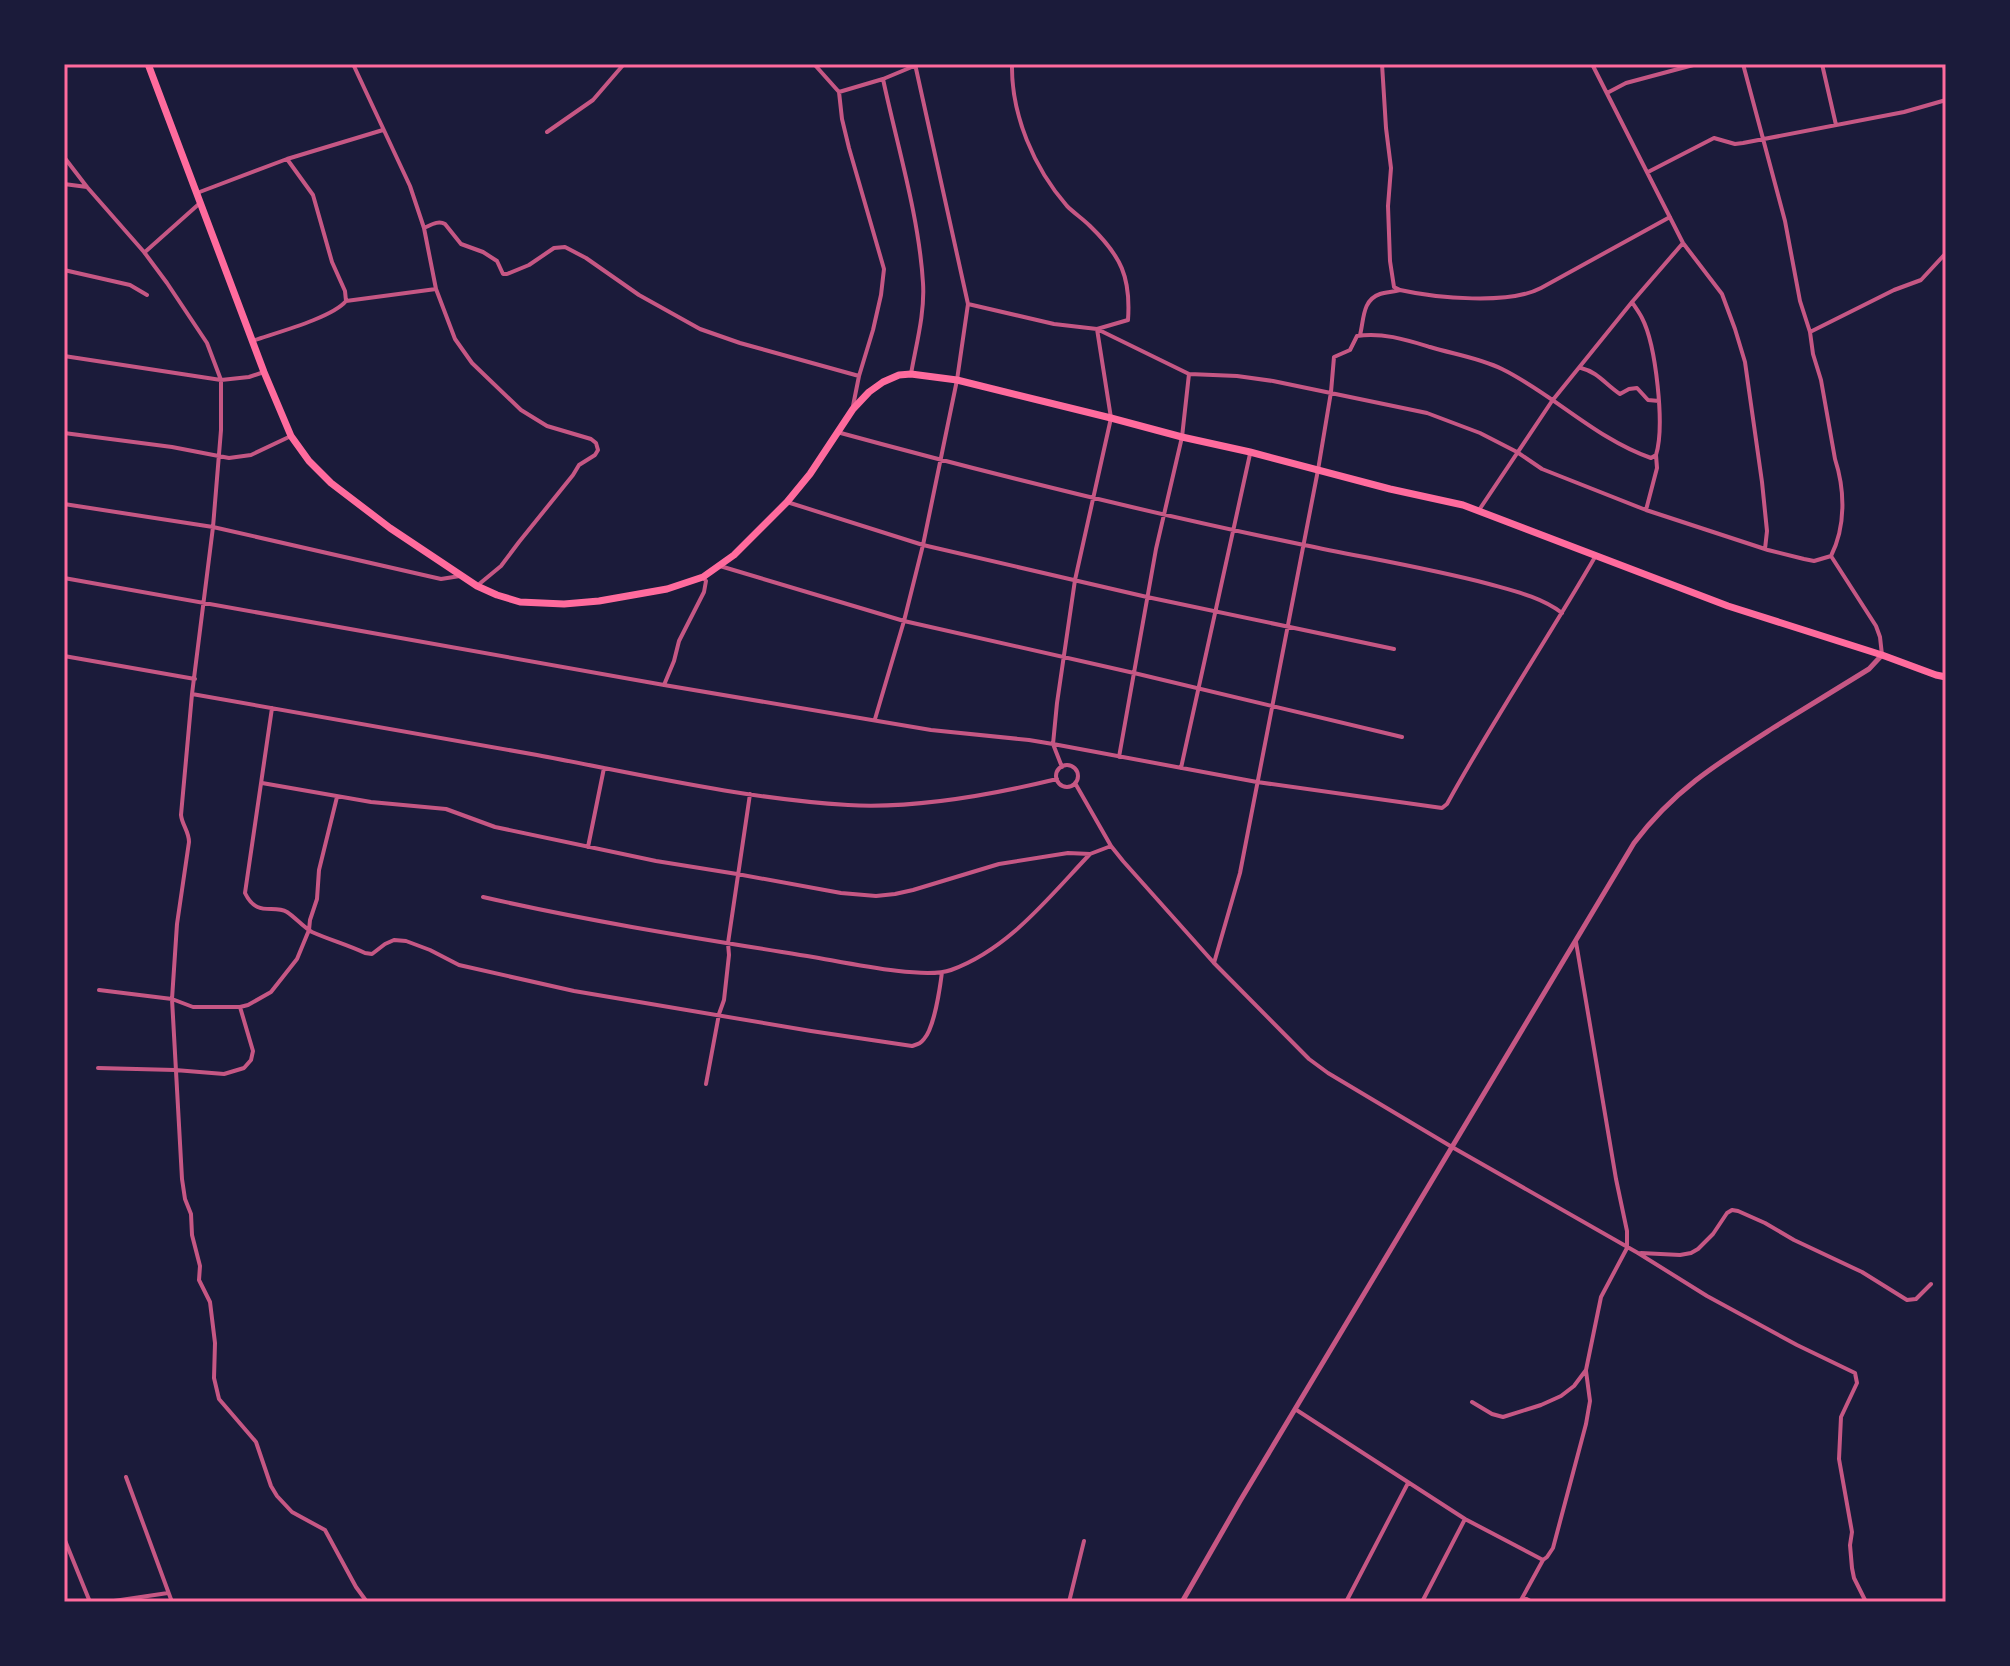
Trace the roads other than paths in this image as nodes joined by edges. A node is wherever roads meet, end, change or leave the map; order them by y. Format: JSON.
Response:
{"nodes":[{"id":1,"x":148,"y":64,"type":"edge"},
{"id":2,"x":353,"y":64,"type":"edge"},
{"id":3,"x":624,"y":64,"type":"edge"},
{"id":4,"x":814,"y":64,"type":"edge"},
{"id":5,"x":917,"y":64,"type":"edge"},
{"id":6,"x":1012,"y":64,"type":"edge"},
{"id":7,"x":1382,"y":64,"type":"edge"},
{"id":8,"x":1592,"y":64,"type":"edge"},
{"id":9,"x":1697,"y":64,"type":"edge"},
{"id":10,"x":1743,"y":64,"type":"edge"},
{"id":11,"x":1822,"y":64,"type":"edge"},
{"id":12,"x":1944,"y":64,"type":"edge"},
{"id":13,"x":1946,"y":77,"type":"edge"},
{"id":14,"x":883,"y":79,"type":"junction"},
{"id":15,"x":839,"y":92,"type":"junction"},
{"id":16,"x":1607,"y":93,"type":"junction"},
{"id":17,"x":1946,"y":100,"type":"edge"},
{"id":18,"x":1836,"y":125,"type":"junction"},
{"id":19,"x":383,"y":130,"type":"junction"},
{"id":20,"x":547,"y":132,"type":"dead end"},
{"id":21,"x":1764,"y":138,"type":"junction"},
{"id":22,"x":64,"y":157,"type":"edge"},
{"id":23,"x":287,"y":159,"type":"junction"},
{"id":24,"x":1648,"y":172,"type":"junction"},
{"id":25,"x":64,"y":184,"type":"edge"},
{"id":26,"x":87,"y":187,"type":"junction"},
{"id":27,"x":197,"y":193,"type":"junction"},
{"id":28,"x":200,"y":203,"type":"junction"},
{"id":29,"x":1670,"y":217,"type":"junction"},
{"id":30,"x":424,"y":228,"type":"junction"},
{"id":31,"x":1683,"y":243,"type":"junction"},
{"id":32,"x":144,"y":252,"type":"junction"},
{"id":33,"x":1946,"y":253,"type":"edge"},
{"id":34,"x":64,"y":270,"type":"edge"},
{"id":35,"x":436,"y":289,"type":"junction"},
{"id":36,"x":1400,"y":290,"type":"junction"},
{"id":37,"x":147,"y":295,"type":"dead end"},
{"id":38,"x":346,"y":301,"type":"junction"},
{"id":39,"x":1632,"y":302,"type":"junction"},
{"id":40,"x":968,"y":304,"type":"junction"},
{"id":41,"x":1097,"y":329,"type":"junction"},
{"id":42,"x":1810,"y":332,"type":"junction"},
{"id":43,"x":1362,"y":335,"type":"junction"},
{"id":44,"x":252,"y":341,"type":"junction"},
{"id":45,"x":64,"y":356,"type":"edge"},
{"id":46,"x":1579,"y":368,"type":"junction"},
{"id":47,"x":264,"y":372,"type":"junction"},
{"id":48,"x":911,"y":374,"type":"junction"},
{"id":49,"x":1189,"y":374,"type":"junction"},
{"id":50,"x":859,"y":376,"type":"junction"},
{"id":51,"x":221,"y":380,"type":"junction"},
{"id":52,"x":957,"y":380,"type":"junction"},
{"id":53,"x":1331,"y":392,"type":"junction"},
{"id":54,"x":1552,"y":401,"type":"junction"},
{"id":55,"x":1659,"y":401,"type":"junction"},
{"id":56,"x":853,"y":409,"type":"junction"},
{"id":57,"x":1111,"y":418,"type":"junction"},
{"id":58,"x":837,"y":432,"type":"junction"},
{"id":59,"x":64,"y":433,"type":"edge"},
{"id":60,"x":291,"y":436,"type":"junction"},
{"id":61,"x":1182,"y":437,"type":"junction"},
{"id":62,"x":1250,"y":452,"type":"junction"},
{"id":63,"x":1517,"y":452,"type":"junction"},
{"id":64,"x":1656,"y":455,"type":"junction"},
{"id":65,"x":217,"y":456,"type":"junction"},
{"id":66,"x":942,"y":460,"type":"junction"},
{"id":67,"x":1318,"y":470,"type":"junction"},
{"id":68,"x":1093,"y":497,"type":"junction"},
{"id":69,"x":787,"y":502,"type":"junction"},
{"id":70,"x":64,"y":504,"type":"edge"},
{"id":71,"x":1479,"y":510,"type":"junction"},
{"id":72,"x":1646,"y":510,"type":"junction"},
{"id":73,"x":1164,"y":514,"type":"junction"},
{"id":74,"x":213,"y":527,"type":"junction"},
{"id":75,"x":1232,"y":529,"type":"junction"},
{"id":76,"x":923,"y":545,"type":"junction"},
{"id":77,"x":1303,"y":545,"type":"junction"},
{"id":78,"x":1765,"y":549,"type":"junction"},
{"id":79,"x":1831,"y":556,"type":"junction"},
{"id":80,"x":1595,"y":557,"type":"junction"},
{"id":81,"x":720,"y":566,"type":"junction"},
{"id":82,"x":462,"y":575,"type":"junction"},
{"id":83,"x":703,"y":577,"type":"junction"},
{"id":84,"x":64,"y":578,"type":"edge"},
{"id":85,"x":1075,"y":580,"type":"junction"},
{"id":86,"x":477,"y":586,"type":"junction"},
{"id":87,"x":1147,"y":597,"type":"junction"},
{"id":88,"x":204,"y":602,"type":"junction"},
{"id":89,"x":1214,"y":611,"type":"junction"},
{"id":90,"x":1562,"y":613,"type":"junction"},
{"id":91,"x":904,"y":621,"type":"junction"},
{"id":92,"x":1287,"y":627,"type":"junction"},
{"id":93,"x":1394,"y":649,"type":"dead end"},
{"id":94,"x":1882,"y":655,"type":"junction"},
{"id":95,"x":64,"y":656,"type":"edge"},
{"id":96,"x":1063,"y":657,"type":"junction"},
{"id":97,"x":1134,"y":673,"type":"junction"},
{"id":98,"x":1946,"y":677,"type":"edge"},
{"id":99,"x":195,"y":679,"type":"junction"},
{"id":100,"x":664,"y":685,"type":"junction"},
{"id":101,"x":1197,"y":688,"type":"junction"},
{"id":102,"x":192,"y":694,"type":"junction"},
{"id":103,"x":1271,"y":706,"type":"junction"},
{"id":104,"x":272,"y":708,"type":"junction"},
{"id":105,"x":875,"y":719,"type":"junction"},
{"id":106,"x":1402,"y":737,"type":"dead end"},
{"id":107,"x":1053,"y":744,"type":"junction"},
{"id":108,"x":1118,"y":758,"type":"junction"},
{"id":109,"x":1062,"y":767,"type":"junction"},
{"id":110,"x":604,"y":768,"type":"junction"},
{"id":111,"x":1181,"y":768,"type":"junction"},
{"id":112,"x":1057,"y":779,"type":"junction"},
{"id":113,"x":1257,"y":782,"type":"junction"},
{"id":114,"x":262,"y":783,"type":"junction"},
{"id":115,"x":1075,"y":783,"type":"junction"},
{"id":116,"x":751,"y":794,"type":"junction"},
{"id":117,"x":337,"y":797,"type":"junction"},
{"id":118,"x":1111,"y":846,"type":"junction"},
{"id":119,"x":588,"y":847,"type":"junction"},
{"id":120,"x":1090,"y":854,"type":"junction"},
{"id":121,"x":737,"y":874,"type":"junction"},
{"id":122,"x":483,"y":897,"type":"dead end"},
{"id":123,"x":309,"y":930,"type":"junction"},
{"id":124,"x":1575,"y":940,"type":"junction"},
{"id":125,"x":728,"y":943,"type":"junction"},
{"id":126,"x":1214,"y":963,"type":"junction"},
{"id":127,"x":942,"y":972,"type":"junction"},
{"id":128,"x":99,"y":990,"type":"dead end"},
{"id":129,"x":172,"y":999,"type":"junction"},
{"id":130,"x":240,"y":1007,"type":"junction"},
{"id":131,"x":719,"y":1014,"type":"junction"},
{"id":132,"x":98,"y":1068,"type":"dead end"},
{"id":133,"x":175,"y":1070,"type":"junction"},
{"id":134,"x":706,"y":1084,"type":"dead end"},
{"id":135,"x":1452,"y":1147,"type":"junction"},
{"id":136,"x":1627,"y":1248,"type":"junction"},
{"id":137,"x":1638,"y":1253,"type":"junction"},
{"id":138,"x":1931,"y":1284,"type":"dead end"},
{"id":139,"x":1586,"y":1370,"type":"junction"},
{"id":140,"x":1472,"y":1402,"type":"dead end"},
{"id":141,"x":1295,"y":1409,"type":"junction"},
{"id":142,"x":126,"y":1477,"type":"dead end"},
{"id":143,"x":1408,"y":1483,"type":"junction"},
{"id":144,"x":1465,"y":1519,"type":"junction"},
{"id":145,"x":64,"y":1538,"type":"edge"},
{"id":146,"x":1084,"y":1541,"type":"dead end"},
{"id":147,"x":1543,"y":1560,"type":"junction"},
{"id":148,"x":169,"y":1593,"type":"junction"},
{"id":149,"x":1522,"y":1600,"type":"edge"},
{"id":150,"x":90,"y":1602,"type":"edge"},
{"id":151,"x":107,"y":1602,"type":"edge"},
{"id":152,"x":172,"y":1602,"type":"edge"},
{"id":153,"x":367,"y":1602,"type":"edge"},
{"id":154,"x":1069,"y":1602,"type":"edge"},
{"id":155,"x":1182,"y":1602,"type":"edge"},
{"id":156,"x":1346,"y":1602,"type":"edge"},
{"id":157,"x":1422,"y":1602,"type":"edge"},
{"id":158,"x":1532,"y":1602,"type":"edge"},
{"id":159,"x":1866,"y":1602,"type":"edge"}],
"edges":[{"from":1,"to":27,"type":"highway"},
{"from":2,"to":19,"type":"street"},
{"from":3,"to":20,"type":"street"},
{"from":4,"to":15,"type":"street"},
{"from":5,"to":14,"type":"street"},
{"from":5,"to":40,"type":"street"},
{"from":6,"to":41,"type":"street"},
{"from":7,"to":36,"type":"street"},
{"from":8,"to":16,"type":"street"},
{"from":9,"to":16,"type":"street"},
{"from":10,"to":21,"type":"street"},
{"from":11,"to":18,"type":"street"},
{"from":12,"to":13,"type":"street"},
{"from":14,"to":15,"type":"street"},
{"from":14,"to":48,"type":"street"},
{"from":15,"to":50,"type":"street"},
{"from":16,"to":24,"type":"street"},
{"from":17,"to":18,"type":"street"},
{"from":18,"to":21,"type":"street"},
{"from":19,"to":23,"type":"street"},
{"from":19,"to":30,"type":"street"},
{"from":21,"to":24,"type":"street"},
{"from":21,"to":42,"type":"street"},
{"from":22,"to":26,"type":"street"},
{"from":23,"to":27,"type":"street"},
{"from":23,"to":38,"type":"street"},
{"from":24,"to":29,"type":"street"},
{"from":25,"to":26,"type":"street"},
{"from":26,"to":32,"type":"street"},
{"from":27,"to":28,"type":"highway"},
{"from":28,"to":32,"type":"street"},
{"from":28,"to":44,"type":"highway"},
{"from":29,"to":31,"type":"street"},
{"from":29,"to":36,"type":"street"},
{"from":30,"to":35,"type":"street"},
{"from":30,"to":50,"type":"street"},
{"from":31,"to":39,"type":"street"},
{"from":31,"to":78,"type":"street"},
{"from":32,"to":51,"type":"street"},
{"from":33,"to":42,"type":"street"},
{"from":34,"to":37,"type":"street"},
{"from":35,"to":38,"type":"street"},
{"from":35,"to":86,"type":"street"},
{"from":36,"to":43,"type":"street"},
{"from":38,"to":44,"type":"street"},
{"from":39,"to":46,"type":"street"},
{"from":39,"to":55,"type":"street"},
{"from":40,"to":41,"type":"street"},
{"from":40,"to":52,"type":"street"},
{"from":41,"to":49,"type":"street"},
{"from":41,"to":57,"type":"street"},
{"from":42,"to":79,"type":"street"},
{"from":43,"to":53,"type":"street"},
{"from":43,"to":54,"type":"street"},
{"from":44,"to":47,"type":"highway"},
{"from":45,"to":51,"type":"street"},
{"from":46,"to":54,"type":"street"},
{"from":46,"to":55,"type":"street"},
{"from":47,"to":51,"type":"street"},
{"from":47,"to":60,"type":"highway"},
{"from":48,"to":52,"type":"highway"},
{"from":48,"to":56,"type":"highway"},
{"from":49,"to":53,"type":"street"},
{"from":49,"to":61,"type":"street"},
{"from":50,"to":56,"type":"street"},
{"from":51,"to":65,"type":"street"},
{"from":52,"to":57,"type":"highway"},
{"from":52,"to":66,"type":"street"},
{"from":53,"to":63,"type":"street"},
{"from":53,"to":67,"type":"street"},
{"from":54,"to":63,"type":"street"},
{"from":54,"to":64,"type":"street"},
{"from":55,"to":64,"type":"street"},
{"from":56,"to":58,"type":"highway"},
{"from":57,"to":61,"type":"highway"},
{"from":57,"to":68,"type":"street"},
{"from":58,"to":66,"type":"street"},
{"from":58,"to":69,"type":"highway"},
{"from":59,"to":65,"type":"street"},
{"from":60,"to":65,"type":"street"},
{"from":60,"to":82,"type":"highway"},
{"from":61,"to":62,"type":"highway"},
{"from":61,"to":73,"type":"street"},
{"from":62,"to":67,"type":"highway"},
{"from":62,"to":75,"type":"street"},
{"from":63,"to":71,"type":"street"},
{"from":63,"to":72,"type":"street"},
{"from":64,"to":72,"type":"street"},
{"from":65,"to":74,"type":"street"},
{"from":66,"to":68,"type":"street"},
{"from":66,"to":76,"type":"street"},
{"from":67,"to":71,"type":"highway"},
{"from":67,"to":77,"type":"street"},
{"from":68,"to":73,"type":"street"},
{"from":68,"to":85,"type":"street"},
{"from":69,"to":76,"type":"street"},
{"from":69,"to":81,"type":"highway"},
{"from":70,"to":74,"type":"street"},
{"from":71,"to":80,"type":"highway"},
{"from":72,"to":78,"type":"street"},
{"from":73,"to":75,"type":"street"},
{"from":73,"to":87,"type":"street"},
{"from":74,"to":82,"type":"street"},
{"from":74,"to":88,"type":"street"},
{"from":75,"to":77,"type":"street"},
{"from":75,"to":89,"type":"street"},
{"from":76,"to":85,"type":"street"},
{"from":76,"to":91,"type":"street"},
{"from":77,"to":90,"type":"street"},
{"from":77,"to":92,"type":"street"},
{"from":78,"to":79,"type":"street"},
{"from":79,"to":94,"type":"street"},
{"from":80,"to":90,"type":"street"},
{"from":80,"to":94,"type":"highway"},
{"from":81,"to":83,"type":"highway"},
{"from":81,"to":91,"type":"street"},
{"from":82,"to":86,"type":"highway"},
{"from":83,"to":86,"type":"highway"},
{"from":83,"to":100,"type":"street"},
{"from":84,"to":88,"type":"street"},
{"from":85,"to":87,"type":"street"},
{"from":85,"to":96,"type":"street"},
{"from":87,"to":89,"type":"street"},
{"from":87,"to":97,"type":"street"},
{"from":88,"to":99,"type":"street"},
{"from":88,"to":100,"type":"street"},
{"from":89,"to":92,"type":"street"},
{"from":89,"to":101,"type":"street"},
{"from":90,"to":113,"type":"street"},
{"from":91,"to":96,"type":"street"},
{"from":91,"to":105,"type":"street"},
{"from":92,"to":93,"type":"street"},
{"from":92,"to":103,"type":"street"},
{"from":94,"to":98,"type":"highway"},
{"from":94,"to":124,"type":"street"},
{"from":95,"to":99,"type":"street"},
{"from":96,"to":97,"type":"street"},
{"from":96,"to":107,"type":"street"},
{"from":97,"to":101,"type":"street"},
{"from":97,"to":108,"type":"street"},
{"from":99,"to":102,"type":"street"},
{"from":100,"to":105,"type":"street"},
{"from":101,"to":103,"type":"street"},
{"from":101,"to":111,"type":"street"},
{"from":102,"to":104,"type":"street"},
{"from":102,"to":129,"type":"street"},
{"from":103,"to":106,"type":"street"},
{"from":103,"to":113,"type":"street"},
{"from":104,"to":110,"type":"street"},
{"from":104,"to":114,"type":"street"},
{"from":105,"to":107,"type":"street"},
{"from":107,"to":108,"type":"street"},
{"from":107,"to":109,"type":"street"},
{"from":108,"to":111,"type":"street"},
{"from":109,"to":112,"type":"street"},
{"from":109,"to":115,"type":"street"},
{"from":110,"to":116,"type":"street"},
{"from":110,"to":119,"type":"street"},
{"from":111,"to":113,"type":"street"},
{"from":112,"to":115,"type":"street"},
{"from":112,"to":116,"type":"street"},
{"from":113,"to":126,"type":"street"},
{"from":114,"to":117,"type":"street"},
{"from":114,"to":123,"type":"street"},
{"from":115,"to":118,"type":"street"},
{"from":116,"to":121,"type":"street"},
{"from":117,"to":119,"type":"street"},
{"from":117,"to":123,"type":"street"},
{"from":118,"to":120,"type":"street"},
{"from":118,"to":126,"type":"street"},
{"from":119,"to":121,"type":"street"},
{"from":120,"to":121,"type":"street"},
{"from":120,"to":127,"type":"street"},
{"from":121,"to":125,"type":"street"},
{"from":122,"to":125,"type":"street"},
{"from":123,"to":130,"type":"street"},
{"from":123,"to":131,"type":"street"},
{"from":124,"to":135,"type":"street"},
{"from":124,"to":136,"type":"street"},
{"from":125,"to":127,"type":"street"},
{"from":125,"to":131,"type":"street"},
{"from":126,"to":135,"type":"street"},
{"from":127,"to":131,"type":"street"},
{"from":128,"to":129,"type":"street"},
{"from":129,"to":130,"type":"street"},
{"from":129,"to":133,"type":"street"},
{"from":130,"to":133,"type":"street"},
{"from":131,"to":134,"type":"street"},
{"from":132,"to":133,"type":"street"},
{"from":133,"to":153,"type":"street"},
{"from":135,"to":136,"type":"street"},
{"from":135,"to":141,"type":"street"},
{"from":136,"to":137,"type":"street"},
{"from":136,"to":139,"type":"street"},
{"from":137,"to":138,"type":"street"},
{"from":137,"to":159,"type":"street"},
{"from":139,"to":140,"type":"street"},
{"from":139,"to":147,"type":"street"},
{"from":141,"to":143,"type":"street"},
{"from":141,"to":155,"type":"street"},
{"from":142,"to":148,"type":"street"},
{"from":143,"to":144,"type":"street"},
{"from":143,"to":156,"type":"street"},
{"from":144,"to":147,"type":"street"},
{"from":144,"to":157,"type":"street"},
{"from":145,"to":150,"type":"street"},
{"from":146,"to":154,"type":"street"},
{"from":147,"to":149,"type":"street"},
{"from":148,"to":151,"type":"street"},
{"from":148,"to":152,"type":"street"},
{"from":149,"to":158,"type":"street"}]}
